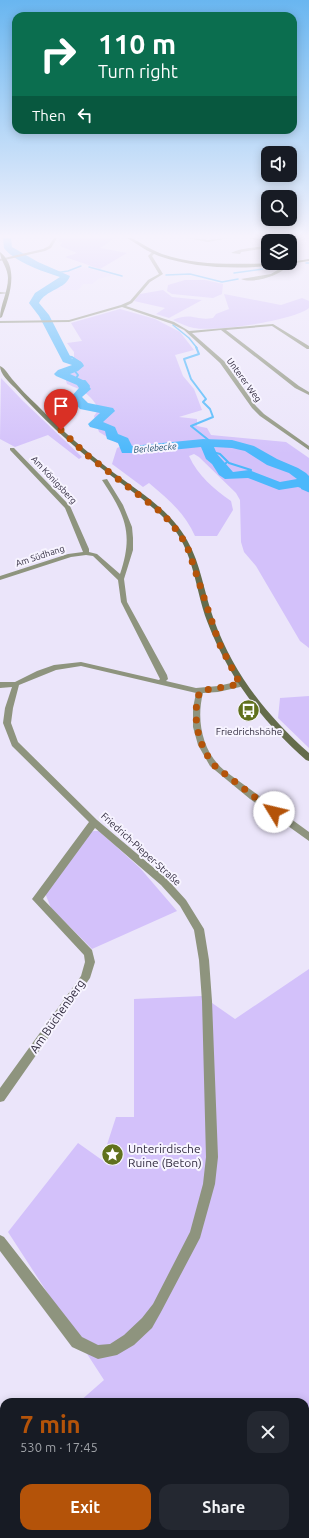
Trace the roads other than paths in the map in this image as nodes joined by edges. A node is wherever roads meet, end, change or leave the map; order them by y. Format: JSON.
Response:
{"nodes":[{"id":1,"x":109,"y":310,"type":"edge"},
{"id":2,"x":133,"y":310,"type":"edge"},
{"id":3,"x":0,"y":322,"type":"edge"},
{"id":4,"x":222,"y":329,"type":"junction"},
{"id":5,"x":189,"y":332,"type":"junction"},
{"id":6,"x":309,"y":348,"type":"edge"},
{"id":7,"x":0,"y":367,"type":"edge"},
{"id":8,"x":309,"y":394,"type":"edge"},
{"id":9,"x":309,"y":448,"type":"edge"},
{"id":10,"x":12,"y":449,"type":"dead end"},
{"id":11,"x":105,"y":480,"type":"dead end"},
{"id":12,"x":86,"y":553,"type":"junction"},
{"id":13,"x":0,"y":578,"type":"edge"},
{"id":14,"x":121,"y":579,"type":"junction"},
{"id":15,"x":161,"y":683,"type":"junction"},
{"id":16,"x":16,"y":684,"type":"junction"},
{"id":17,"x":240,"y":684,"type":"junction"},
{"id":18,"x":0,"y":685,"type":"edge"},
{"id":19,"x":200,"y":691,"type":"junction"},
{"id":20,"x":309,"y":758,"type":"edge"},
{"id":21,"x":94,"y":822,"type":"junction"},
{"id":22,"x":309,"y":837,"type":"edge"},
{"id":23,"x":0,"y":1097,"type":"edge"},
{"id":24,"x":0,"y":1241,"type":"edge"}],
"edges":[{"from":1,"to":3,"type":"street"},
{"from":2,"to":5,"type":"street","name":"Unterer Weg"},
{"from":4,"to":5,"type":"street"},
{"from":4,"to":6,"type":"street"},
{"from":4,"to":8,"type":"street"},
{"from":5,"to":9,"type":"street","name":"Unterer Weg"},
{"from":7,"to":17,"type":"main road"},
{"from":10,"to":12,"type":"street","name":"Am Königsberg"},
{"from":11,"to":14,"type":"street"},
{"from":12,"to":13,"type":"street","name":"Am Südhang"},
{"from":12,"to":14,"type":"street"},
{"from":14,"to":15,"type":"street"},
{"from":15,"to":16,"type":"street"},
{"from":15,"to":19,"type":"street"},
{"from":16,"to":18,"type":"street"},
{"from":16,"to":21,"type":"street","name":"Friedrich-Pieper-Straße"},
{"from":17,"to":19,"type":"street"},
{"from":17,"to":20,"type":"main road"},
{"from":19,"to":22,"type":"street"},
{"from":21,"to":23,"type":"street","name":"Am Büchenberg"},
{"from":21,"to":24,"type":"street","name":"Friedrich-Pieper-Straße"}]}
